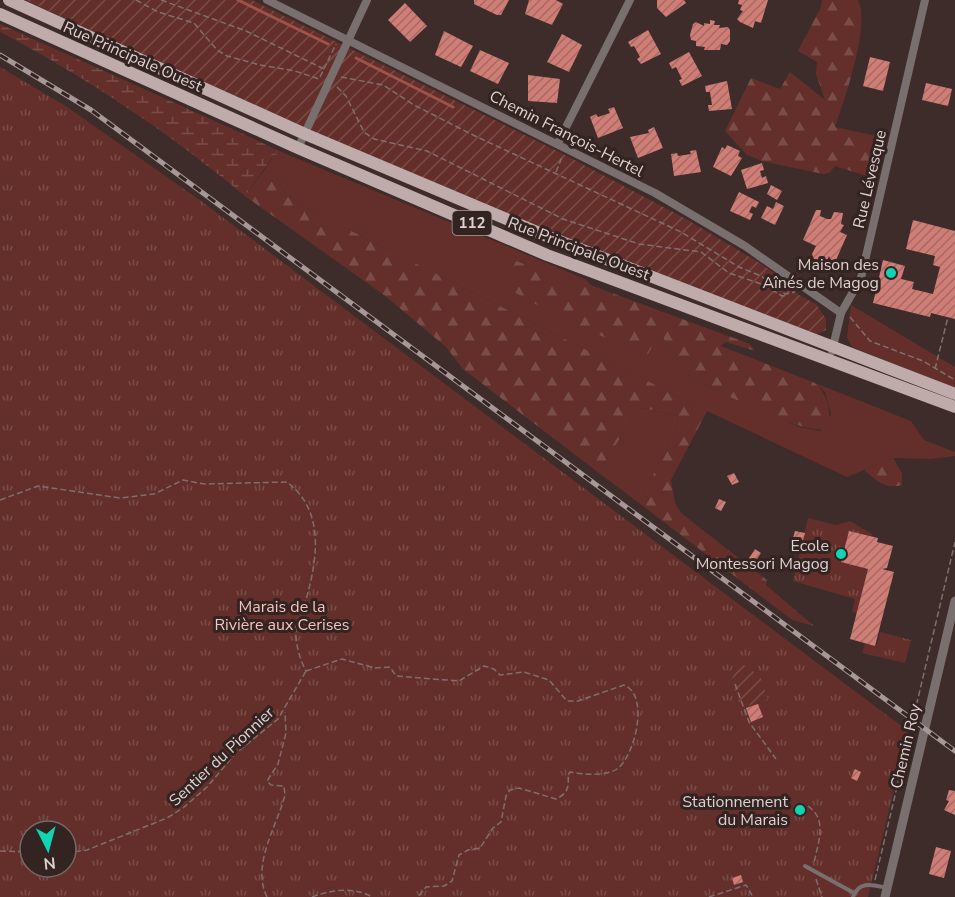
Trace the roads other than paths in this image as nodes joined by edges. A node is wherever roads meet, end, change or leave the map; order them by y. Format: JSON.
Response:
{"nodes":[{"id":1,"x":9,"y":0,"type":"edge"},
{"id":2,"x":267,"y":0,"type":"edge"},
{"id":3,"x":367,"y":0,"type":"edge"},
{"id":4,"x":630,"y":0,"type":"edge"},
{"id":5,"x":925,"y":0,"type":"edge"},
{"id":6,"x":0,"y":14,"type":"edge"},
{"id":7,"x":347,"y":40,"type":"junction"},
{"id":8,"x":305,"y":134,"type":"junction"},
{"id":9,"x":558,"y":143,"type":"junction"},
{"id":10,"x":298,"y":148,"type":"junction"},
{"id":11,"x":841,"y":313,"type":"junction"},
{"id":12,"x":833,"y":347,"type":"junction"},
{"id":13,"x":829,"y":360,"type":"junction"},
{"id":14,"x":955,"y":394,"type":"edge"},
{"id":15,"x":955,"y":407,"type":"edge"},
{"id":16,"x":955,"y":601,"type":"edge"},
{"id":17,"x":805,"y":866,"type":"dead end"},
{"id":18,"x":886,"y":892,"type":"edge"},
{"id":19,"x":854,"y":895,"type":"edge"}],
"edges":[{"from":1,"to":8,"type":"main road","name":"Rue Principale Ouest","number":"112"},
{"from":2,"to":7,"type":"street","name":"Chemin François-Hertel"},
{"from":3,"to":7,"type":"street"},
{"from":4,"to":9,"type":"street"},
{"from":5,"to":11,"type":"street","name":"Rue Lévesque"},
{"from":6,"to":10,"type":"main road","name":"Rue Principale Ouest","number":"112"},
{"from":7,"to":8,"type":"street"},
{"from":7,"to":9,"type":"street","name":"Chemin François-Hertel"},
{"from":8,"to":10,"type":"street"},
{"from":8,"to":12,"type":"main road","name":"Rue Principale Ouest","number":"112"},
{"from":9,"to":11,"type":"street","name":"Chemin François-Hertel"},
{"from":10,"to":13,"type":"main road","name":"Rue Principale Ouest","number":"112"},
{"from":11,"to":12,"type":"street","name":"Rue Lévesque"},
{"from":12,"to":13,"type":"street","name":"Rue Lévesque"},
{"from":12,"to":14,"type":"main road","name":"Rue Principale Ouest","number":"112"},
{"from":13,"to":15,"type":"main road","name":"Rue Principale Ouest","number":"112"},
{"from":16,"to":18,"type":"street","name":"Chemin Roy"},
{"from":17,"to":19,"type":"lane"},
{"from":18,"to":19,"type":"lane"}]}
